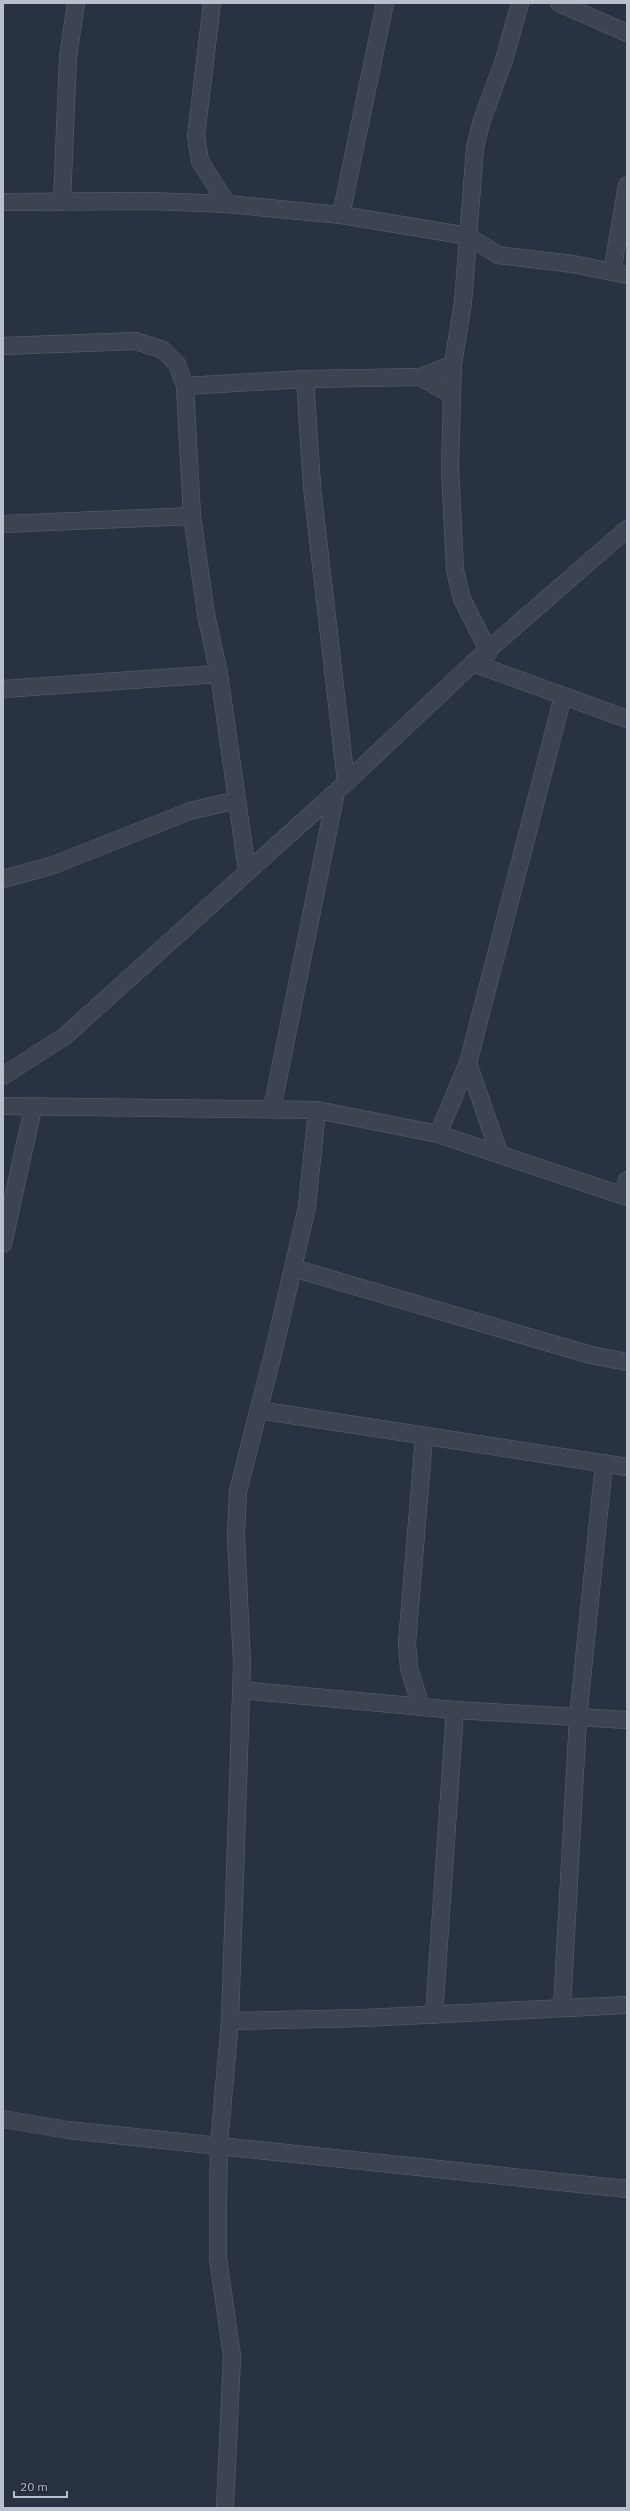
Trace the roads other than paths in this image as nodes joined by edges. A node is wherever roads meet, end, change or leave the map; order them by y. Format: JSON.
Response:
{"nodes":[{"id":1,"x":76,"y":3,"type":"edge"},
{"id":2,"x":212,"y":3,"type":"edge"},
{"id":3,"x":384,"y":3,"type":"edge"},
{"id":4,"x":520,"y":3,"type":"edge"},
{"id":5,"x":559,"y":3,"type":"edge"},
{"id":6,"x":627,"y":33,"type":"edge"},
{"id":7,"x":627,"y":185,"type":"edge"},
{"id":8,"x":3,"y":202,"type":"edge"},
{"id":9,"x":62,"y":202,"type":"junction"},
{"id":10,"x":227,"y":204,"type":"junction"},
{"id":11,"x":341,"y":215,"type":"junction"},
{"id":12,"x":468,"y":236,"type":"junction"},
{"id":13,"x":620,"y":273,"type":"edge"},
{"id":14,"x":3,"y":346,"type":"edge"},
{"id":15,"x":453,"y":364,"type":"junction"},
{"id":16,"x":420,"y":377,"type":"junction"},
{"id":17,"x":305,"y":378,"type":"junction"},
{"id":18,"x":185,"y":386,"type":"junction"},
{"id":19,"x":452,"y":396,"type":"junction"},
{"id":20,"x":192,"y":516,"type":"junction"},
{"id":21,"x":3,"y":524,"type":"edge"},
{"id":22,"x":627,"y":529,"type":"edge"},
{"id":23,"x":489,"y":652,"type":"junction"},
{"id":24,"x":473,"y":663,"type":"junction"},
{"id":25,"x":219,"y":674,"type":"junction"},
{"id":26,"x":3,"y":689,"type":"edge"},
{"id":27,"x":563,"y":696,"type":"junction"},
{"id":28,"x":627,"y":719,"type":"edge"},
{"id":29,"x":341,"y":787,"type":"junction"},
{"id":30,"x":237,"y":800,"type":"junction"},
{"id":31,"x":247,"y":870,"type":"junction"},
{"id":32,"x":3,"y":879,"type":"edge"},
{"id":33,"x":468,"y":1063,"type":"junction"},
{"id":34,"x":3,"y":1076,"type":"edge"},
{"id":35,"x":3,"y":1106,"type":"edge"},
{"id":36,"x":33,"y":1108,"type":"junction"},
{"id":37,"x":272,"y":1109,"type":"junction"},
{"id":38,"x":317,"y":1110,"type":"junction"},
{"id":39,"x":438,"y":1134,"type":"junction"},
{"id":40,"x":499,"y":1153,"type":"junction"},
{"id":41,"x":626,"y":1191,"type":"edge"},
{"id":42,"x":3,"y":1244,"type":"edge"},
{"id":43,"x":293,"y":1268,"type":"junction"},
{"id":44,"x":627,"y":1362,"type":"edge"},
{"id":45,"x":258,"y":1410,"type":"junction"},
{"id":46,"x":424,"y":1437,"type":"junction"},
{"id":47,"x":604,"y":1464,"type":"junction"},
{"id":48,"x":627,"y":1467,"type":"edge"},
{"id":49,"x":241,"y":1690,"type":"junction"},
{"id":50,"x":421,"y":1707,"type":"junction"},
{"id":51,"x":455,"y":1710,"type":"junction"},
{"id":52,"x":578,"y":1718,"type":"junction"},
{"id":53,"x":627,"y":1720,"type":"edge"},
{"id":54,"x":627,"y":2005,"type":"edge"},
{"id":55,"x":562,"y":2007,"type":"junction"},
{"id":56,"x":434,"y":2015,"type":"junction"},
{"id":57,"x":230,"y":2021,"type":"junction"},
{"id":58,"x":3,"y":2119,"type":"edge"},
{"id":59,"x":219,"y":2144,"type":"junction"},
{"id":60,"x":627,"y":2189,"type":"edge"},
{"id":61,"x":225,"y":2508,"type":"edge"}],
"edges":[{"from":1,"to":9,"type":"street"},
{"from":2,"to":10,"type":"street"},
{"from":3,"to":11,"type":"street"},
{"from":4,"to":12,"type":"street"},
{"from":5,"to":6,"type":"street"},
{"from":7,"to":13,"type":"street"},
{"from":8,"to":9,"type":"street"},
{"from":9,"to":10,"type":"street"},
{"from":10,"to":11,"type":"street"},
{"from":11,"to":12,"type":"street"},
{"from":12,"to":13,"type":"street"},
{"from":12,"to":15,"type":"street"},
{"from":14,"to":18,"type":"street"},
{"from":15,"to":16,"type":"street"},
{"from":15,"to":19,"type":"street"},
{"from":16,"to":17,"type":"street"},
{"from":16,"to":19,"type":"street"},
{"from":17,"to":18,"type":"street"},
{"from":17,"to":29,"type":"street"},
{"from":18,"to":20,"type":"street"},
{"from":19,"to":23,"type":"street"},
{"from":20,"to":21,"type":"street"},
{"from":20,"to":25,"type":"street"},
{"from":22,"to":23,"type":"street"},
{"from":23,"to":24,"type":"street"},
{"from":24,"to":27,"type":"street"},
{"from":24,"to":29,"type":"street"},
{"from":25,"to":26,"type":"street"},
{"from":25,"to":30,"type":"street"},
{"from":27,"to":28,"type":"street"},
{"from":27,"to":33,"type":"street"},
{"from":29,"to":31,"type":"street"},
{"from":29,"to":37,"type":"street"},
{"from":30,"to":31,"type":"street"},
{"from":30,"to":32,"type":"street"},
{"from":31,"to":34,"type":"street"},
{"from":33,"to":39,"type":"street"},
{"from":33,"to":40,"type":"street"},
{"from":35,"to":36,"type":"street"},
{"from":36,"to":37,"type":"street"},
{"from":36,"to":42,"type":"street"},
{"from":37,"to":38,"type":"street"},
{"from":38,"to":39,"type":"street"},
{"from":38,"to":43,"type":"street"},
{"from":39,"to":40,"type":"street"},
{"from":40,"to":41,"type":"street"},
{"from":43,"to":44,"type":"street"},
{"from":43,"to":45,"type":"street"},
{"from":45,"to":46,"type":"street"},
{"from":45,"to":49,"type":"street"},
{"from":46,"to":47,"type":"street"},
{"from":46,"to":50,"type":"street"},
{"from":47,"to":48,"type":"street"},
{"from":47,"to":52,"type":"street"},
{"from":49,"to":50,"type":"street"},
{"from":49,"to":57,"type":"street"},
{"from":50,"to":51,"type":"street"},
{"from":51,"to":52,"type":"street"},
{"from":51,"to":56,"type":"street"},
{"from":52,"to":53,"type":"street"},
{"from":52,"to":55,"type":"street"},
{"from":54,"to":55,"type":"street"},
{"from":55,"to":56,"type":"street"},
{"from":56,"to":57,"type":"street"},
{"from":57,"to":59,"type":"street"},
{"from":58,"to":59,"type":"street"},
{"from":59,"to":60,"type":"street"},
{"from":59,"to":61,"type":"street"}]}
